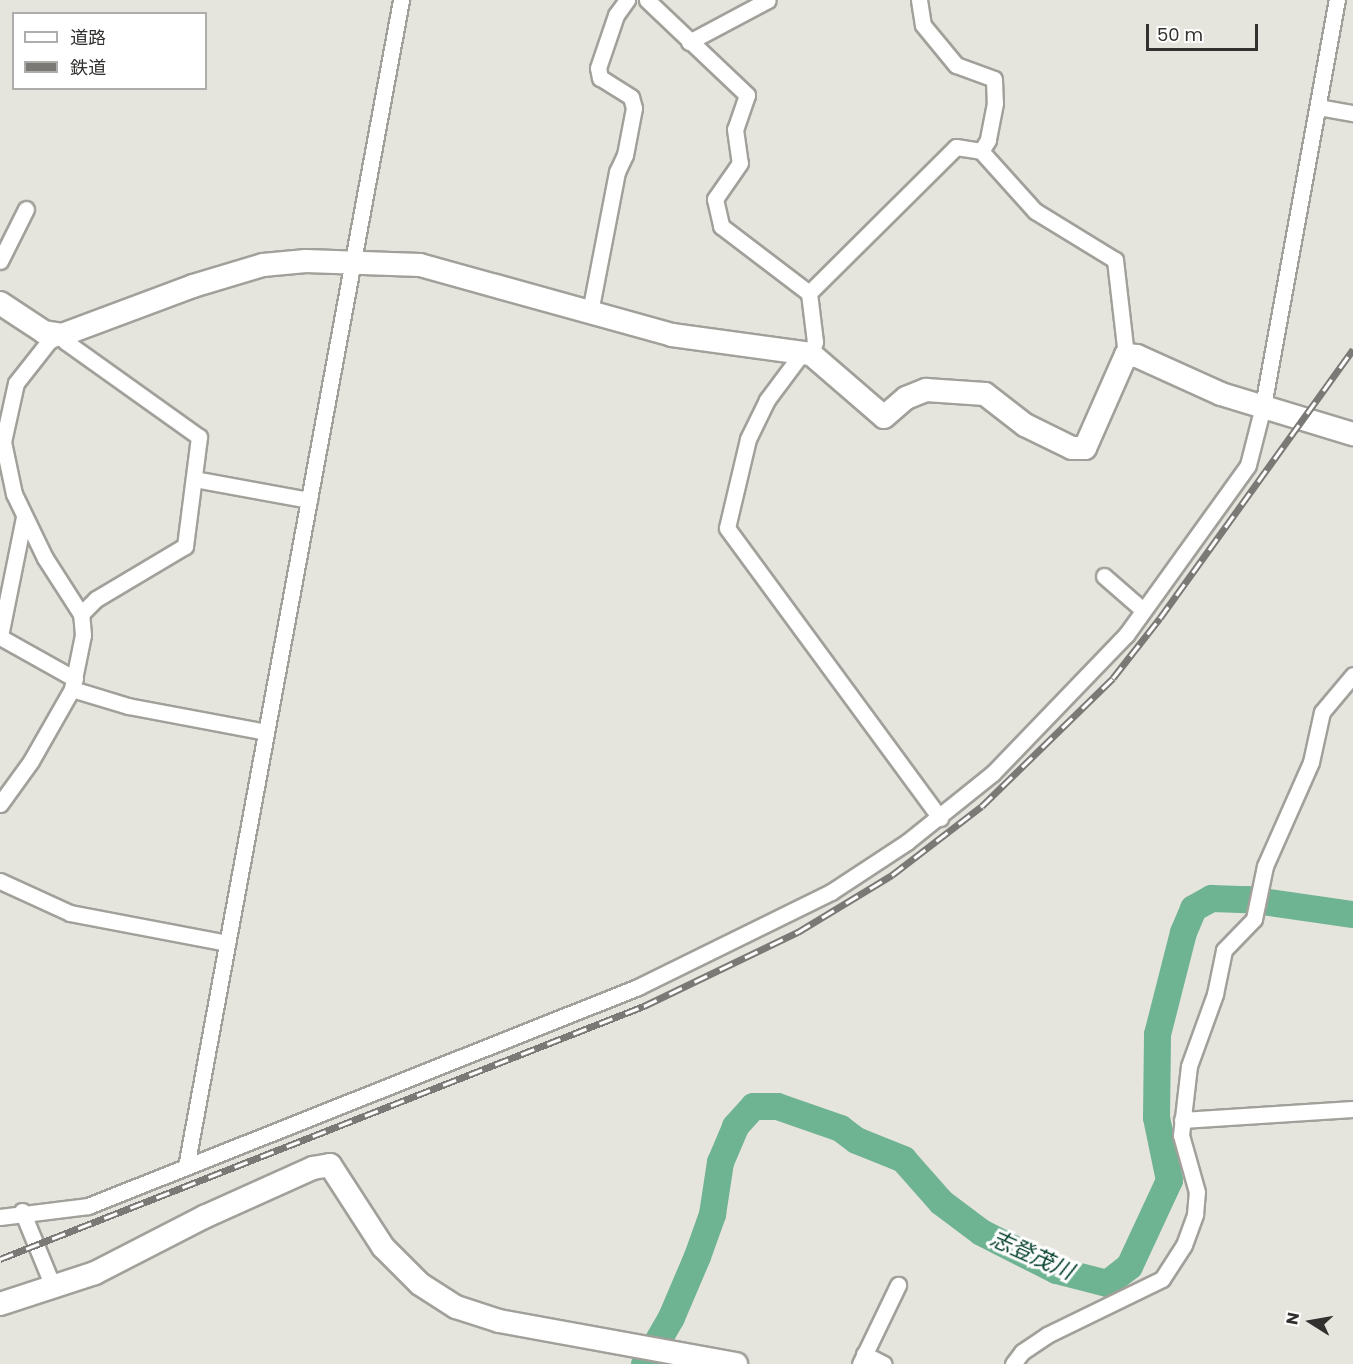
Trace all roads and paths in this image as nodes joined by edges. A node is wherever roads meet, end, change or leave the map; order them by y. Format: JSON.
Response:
{"nodes":[{"id":1,"x":401,"y":0,"type":"edge"},
{"id":2,"x":627,"y":0,"type":"edge"},
{"id":3,"x":647,"y":0,"type":"edge"},
{"id":4,"x":768,"y":0,"type":"edge"},
{"id":5,"x":920,"y":0,"type":"edge"},
{"id":6,"x":1337,"y":0,"type":"edge"},
{"id":7,"x":689,"y":42,"type":"junction"},
{"id":8,"x":1318,"y":107,"type":"junction"},
{"id":9,"x":1353,"y":113,"type":"edge"},
{"id":10,"x":981,"y":151,"type":"junction"},
{"id":11,"x":26,"y":209,"type":"dead end"},
{"id":12,"x":0,"y":261,"type":"edge"},
{"id":13,"x":352,"y":263,"type":"junction"},
{"id":14,"x":809,"y":293,"type":"junction"},
{"id":15,"x":0,"y":303,"type":"edge"},
{"id":16,"x":590,"y":312,"type":"junction"},
{"id":17,"x":62,"y":335,"type":"junction"},
{"id":18,"x":807,"y":353,"type":"junction"},
{"id":19,"x":1126,"y":355,"type":"junction"},
{"id":20,"x":16,"y":383,"type":"junction"},
{"id":21,"x":0,"y":388,"type":"edge"},
{"id":22,"x":1263,"y":406,"type":"junction"},
{"id":23,"x":1353,"y":434,"type":"edge"},
{"id":24,"x":194,"y":479,"type":"junction"},
{"id":25,"x":309,"y":500,"type":"junction"},
{"id":26,"x":24,"y":517,"type":"junction"},
{"id":27,"x":1104,"y":576,"type":"dead end"},
{"id":28,"x":1143,"y":610,"type":"junction"},
{"id":29,"x":81,"y":614,"type":"junction"},
{"id":30,"x":0,"y":637,"type":"edge"},
{"id":31,"x":1350,"y":683,"type":"edge"},
{"id":32,"x":74,"y":684,"type":"junction"},
{"id":33,"x":266,"y":732,"type":"junction"},
{"id":34,"x":0,"y":804,"type":"edge"},
{"id":35,"x":940,"y":818,"type":"junction"},
{"id":36,"x":0,"y":881,"type":"edge"},
{"id":37,"x":227,"y":943,"type":"junction"},
{"id":38,"x":1353,"y":1109,"type":"edge"},
{"id":39,"x":1182,"y":1120,"type":"junction"},
{"id":40,"x":186,"y":1167,"type":"junction"},
{"id":41,"x":22,"y":1211,"type":"junction"},
{"id":42,"x":0,"y":1217,"type":"edge"},
{"id":43,"x":898,"y":1285,"type":"dead end"},
{"id":44,"x":54,"y":1289,"type":"junction"},
{"id":45,"x":0,"y":1304,"type":"edge"},
{"id":46,"x":862,"y":1359,"type":"edge"},
{"id":47,"x":736,"y":1364,"type":"edge"},
{"id":48,"x":884,"y":1364,"type":"edge"},
{"id":49,"x":1013,"y":1364,"type":"edge"}],
"edges":[{"from":1,"to":13,"type":"street"},
{"from":2,"to":16,"type":"street"},
{"from":3,"to":7,"type":"street"},
{"from":4,"to":7,"type":"street"},
{"from":5,"to":10,"type":"street"},
{"from":6,"to":8,"type":"street"},
{"from":7,"to":14,"type":"street"},
{"from":8,"to":9,"type":"street"},
{"from":8,"to":22,"type":"street"},
{"from":10,"to":14,"type":"street"},
{"from":10,"to":19,"type":"street"},
{"from":11,"to":12,"type":"street"},
{"from":13,"to":16,"type":"main road"},
{"from":13,"to":17,"type":"main road"},
{"from":13,"to":25,"type":"street"},
{"from":14,"to":18,"type":"street"},
{"from":15,"to":17,"type":"main road"},
{"from":16,"to":18,"type":"main road"},
{"from":17,"to":20,"type":"street"},
{"from":17,"to":24,"type":"street"},
{"from":18,"to":19,"type":"main road"},
{"from":18,"to":35,"type":"street"},
{"from":19,"to":22,"type":"main road"},
{"from":20,"to":21,"type":"street"},
{"from":20,"to":26,"type":"street"},
{"from":22,"to":23,"type":"main road"},
{"from":22,"to":28,"type":"street"},
{"from":24,"to":25,"type":"street"},
{"from":24,"to":29,"type":"street"},
{"from":25,"to":33,"type":"street"},
{"from":26,"to":29,"type":"street"},
{"from":26,"to":30,"type":"street"},
{"from":27,"to":28,"type":"street"},
{"from":28,"to":35,"type":"street"},
{"from":29,"to":32,"type":"street"},
{"from":30,"to":32,"type":"street"},
{"from":31,"to":39,"type":"street"},
{"from":32,"to":33,"type":"street"},
{"from":32,"to":34,"type":"street"},
{"from":33,"to":37,"type":"street"},
{"from":35,"to":40,"type":"street"},
{"from":36,"to":37,"type":"street"},
{"from":37,"to":40,"type":"street"},
{"from":38,"to":39,"type":"street"},
{"from":39,"to":49,"type":"street"},
{"from":40,"to":41,"type":"street"},
{"from":41,"to":42,"type":"street"},
{"from":41,"to":44,"type":"street"},
{"from":43,"to":46,"type":"street"},
{"from":44,"to":45,"type":"main road"},
{"from":44,"to":47,"type":"main road"},
{"from":46,"to":48,"type":"street"}]}
